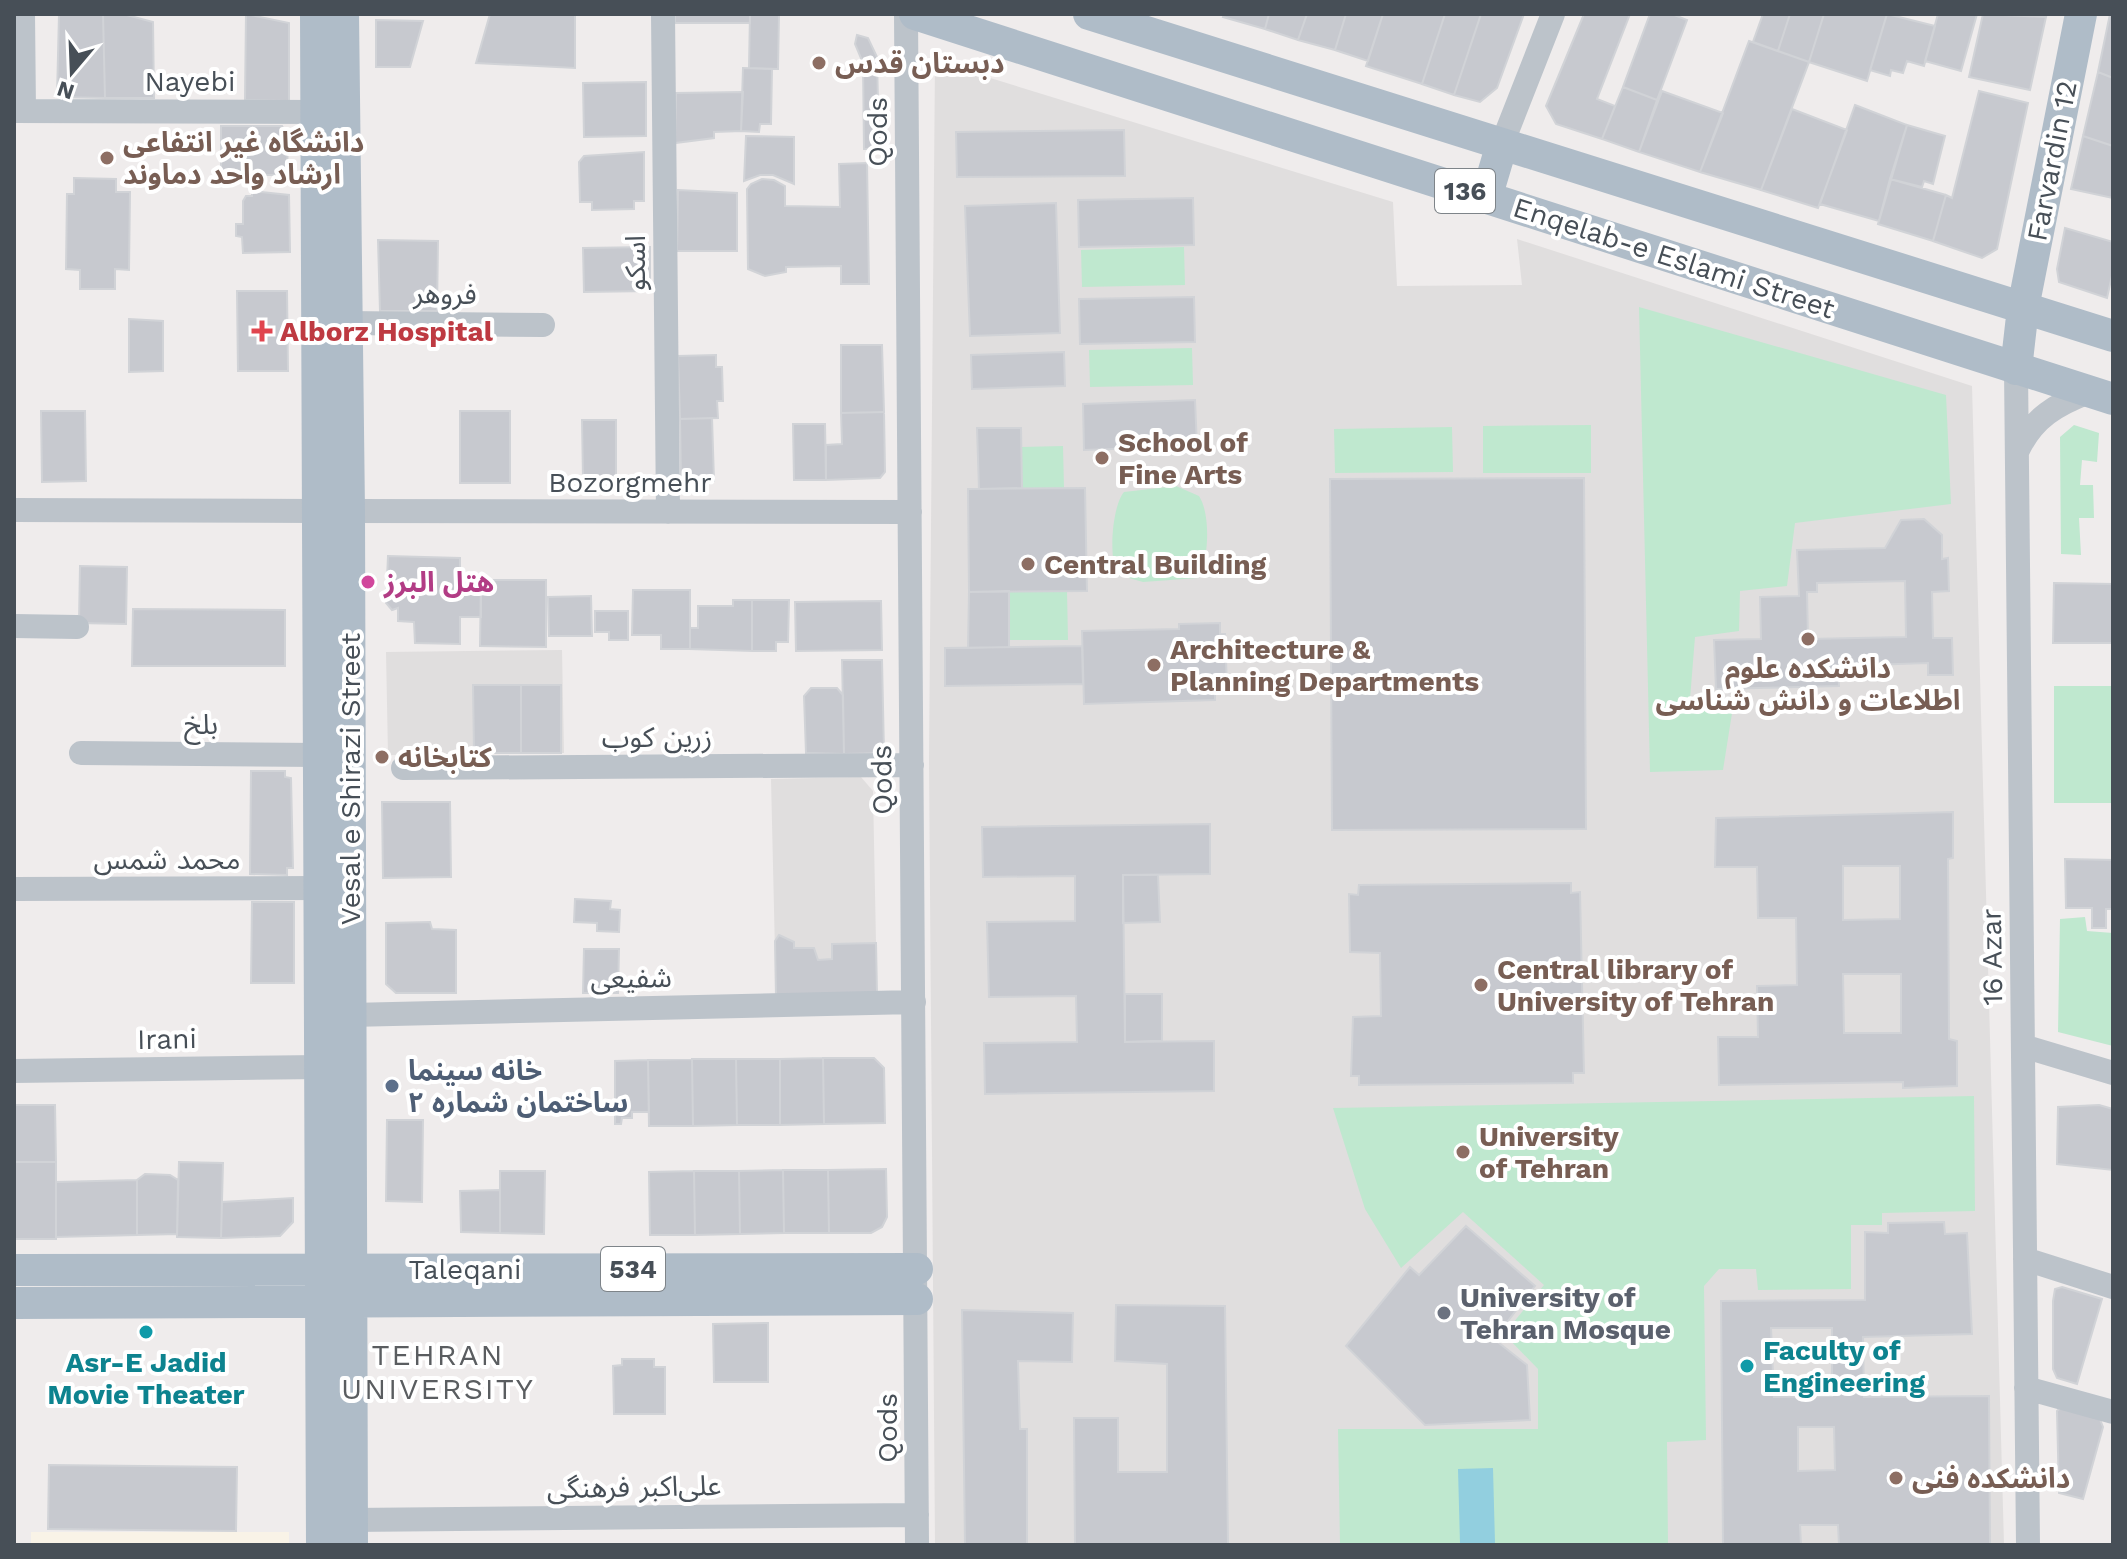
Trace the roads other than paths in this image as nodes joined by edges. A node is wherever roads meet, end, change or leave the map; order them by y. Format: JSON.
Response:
{"nodes":[{"id":1,"x":23,"y":14,"type":"edge"},
{"id":2,"x":316,"y":14,"type":"edge"},
{"id":3,"x":343,"y":14,"type":"edge"},
{"id":4,"x":663,"y":14,"type":"edge"},
{"id":5,"x":906,"y":14,"type":"edge"},
{"id":6,"x":915,"y":14,"type":"edge"},
{"id":7,"x":1089,"y":14,"type":"edge"},
{"id":8,"x":1553,"y":14,"type":"edge"},
{"id":9,"x":2081,"y":14,"type":"edge"},
{"id":10,"x":19,"y":111,"type":"edge"},
{"id":11,"x":317,"y":112,"type":"junction"},
{"id":12,"x":1502,"y":144,"type":"junction"},
{"id":13,"x":1486,"y":198,"type":"junction"},
{"id":14,"x":2023,"y":308,"type":"junction"},
{"id":15,"x":347,"y":323,"type":"junction"},
{"id":16,"x":543,"y":325,"type":"dead end"},
{"id":17,"x":2113,"y":336,"type":"edge"},
{"id":18,"x":2016,"y":369,"type":"junction"},
{"id":19,"x":2101,"y":395,"type":"edge"},
{"id":20,"x":2017,"y":452,"type":"junction"},
{"id":21,"x":14,"y":510,"type":"edge"},
{"id":22,"x":334,"y":511,"type":"junction"},
{"id":23,"x":668,"y":512,"type":"junction"},
{"id":24,"x":910,"y":512,"type":"junction"},
{"id":25,"x":14,"y":626,"type":"edge"},
{"id":26,"x":77,"y":627,"type":"dead end"},
{"id":27,"x":81,"y":753,"type":"dead end"},
{"id":28,"x":319,"y":755,"type":"junction"},
{"id":29,"x":912,"y":765,"type":"junction"},
{"id":30,"x":403,"y":768,"type":"dead end"},
{"id":31,"x":320,"y":888,"type":"junction"},
{"id":32,"x":14,"y":889,"type":"edge"},
{"id":33,"x":914,"y":1002,"type":"junction"},
{"id":34,"x":335,"y":1015,"type":"junction"},
{"id":35,"x":2023,"y":1046,"type":"junction"},
{"id":36,"x":320,"y":1067,"type":"junction"},
{"id":37,"x":14,"y":1071,"type":"edge"},
{"id":38,"x":2113,"y":1073,"type":"edge"},
{"id":39,"x":2025,"y":1259,"type":"junction"},
{"id":40,"x":14,"y":1270,"type":"edge"},
{"id":41,"x":917,"y":1284,"type":"junction"},
{"id":42,"x":336,"y":1285,"type":"junction"},
{"id":43,"x":2113,"y":1287,"type":"edge"},
{"id":44,"x":14,"y":1303,"type":"edge"},
{"id":45,"x":2026,"y":1388,"type":"junction"},
{"id":46,"x":2113,"y":1412,"type":"edge"},
{"id":47,"x":917,"y":1515,"type":"junction"},
{"id":48,"x":337,"y":1532,"type":"edge"},
{"id":49,"x":917,"y":1545,"type":"edge"},
{"id":50,"x":2028,"y":1545,"type":"edge"}],
"edges":[{"from":1,"to":10,"type":"street"},
{"from":2,"to":11,"type":"main road","name":"Vesal e Shirazi Street"},
{"from":3,"to":15,"type":"main road","name":"Vesal e Shirazi Street"},
{"from":4,"to":23,"type":"street","name":"اسکو"},
{"from":5,"to":24,"type":"street","name":"Qods"},
{"from":6,"to":13,"type":"main road","name":"Enqelab-e Eslami Street","number":"136"},
{"from":7,"to":12,"type":"main road","name":"Enqelab-e Eslami Street","number":"136"},
{"from":8,"to":12,"type":"street"},
{"from":9,"to":14,"type":"main road","name":"Farvardin 12"},
{"from":10,"to":11,"type":"street","name":"Nayebi"},
{"from":11,"to":22,"type":"main road","name":"Vesal e Shirazi Street"},
{"from":12,"to":13,"type":"main road"},
{"from":12,"to":14,"type":"main road","name":"Enqelab-e Eslami Street","number":"136"},
{"from":13,"to":18,"type":"main road","name":"Enqelab-e Eslami Street","number":"136"},
{"from":14,"to":17,"type":"main road","name":"Enqelab-e Eslami Street","number":"136"},
{"from":14,"to":18,"type":"main road","name":"Farvardin 12"},
{"from":15,"to":16,"type":"street","name":"فروهر"},
{"from":15,"to":22,"type":"main road","name":"Vesal e Shirazi Street"},
{"from":18,"to":19,"type":"main road","name":"Enqelab-e Eslami Street","number":"136"},
{"from":18,"to":20,"type":"street","name":"16 Azar"},
{"from":19,"to":20,"type":"street"},
{"from":20,"to":35,"type":"street","name":"16 Azar"},
{"from":21,"to":22,"type":"street","name":"Bozorgmehr"},
{"from":22,"to":23,"type":"street","name":"Bozorgmehr"},
{"from":22,"to":28,"type":"main road","name":"Vesal e Shirazi Street"},
{"from":22,"to":34,"type":"main road","name":"Vesal e Shirazi Street"},
{"from":23,"to":24,"type":"street","name":"Bozorgmehr"},
{"from":24,"to":29,"type":"street","name":"Qods"},
{"from":25,"to":26,"type":"street"},
{"from":27,"to":28,"type":"street","name":"بلخ"},
{"from":28,"to":31,"type":"main road","name":"Vesal e Shirazi Street"},
{"from":29,"to":30,"type":"street","name":"زرین کوب"},
{"from":29,"to":33,"type":"street","name":"Qods"},
{"from":31,"to":32,"type":"street","name":"محمد شمس"},
{"from":31,"to":34,"type":"main road","name":"Vesal e Shirazi Street"},
{"from":33,"to":34,"type":"street","name":"شفیعی"},
{"from":33,"to":41,"type":"street","name":"Qods"},
{"from":34,"to":36,"type":"main road","name":"Vesal e Shirazi Street"},
{"from":34,"to":42,"type":"main road","name":"Vesal e Shirazi Street"},
{"from":35,"to":38,"type":"street"},
{"from":35,"to":39,"type":"street","name":"16 Azar"},
{"from":36,"to":37,"type":"street","name":"Irani"},
{"from":36,"to":42,"type":"main road","name":"Vesal e Shirazi Street"},
{"from":39,"to":43,"type":"street"},
{"from":39,"to":45,"type":"street","name":"16 Azar"},
{"from":40,"to":42,"type":"main road","name":"Taleqani","number":"534"},
{"from":41,"to":42,"type":"main road","name":"Taleqani","number":"534"},
{"from":41,"to":47,"type":"street","name":"Qods"},
{"from":42,"to":44,"type":"main road","name":"Taleqani","number":"534"},
{"from":42,"to":48,"type":"main road","name":"Vesal e Shirazi Street"},
{"from":45,"to":46,"type":"street"},
{"from":45,"to":50,"type":"street","name":"16 Azar"},
{"from":47,"to":48,"type":"street","name":"علی‌اکبر فرهنگی"},
{"from":47,"to":49,"type":"street","name":"Qods"}]}
